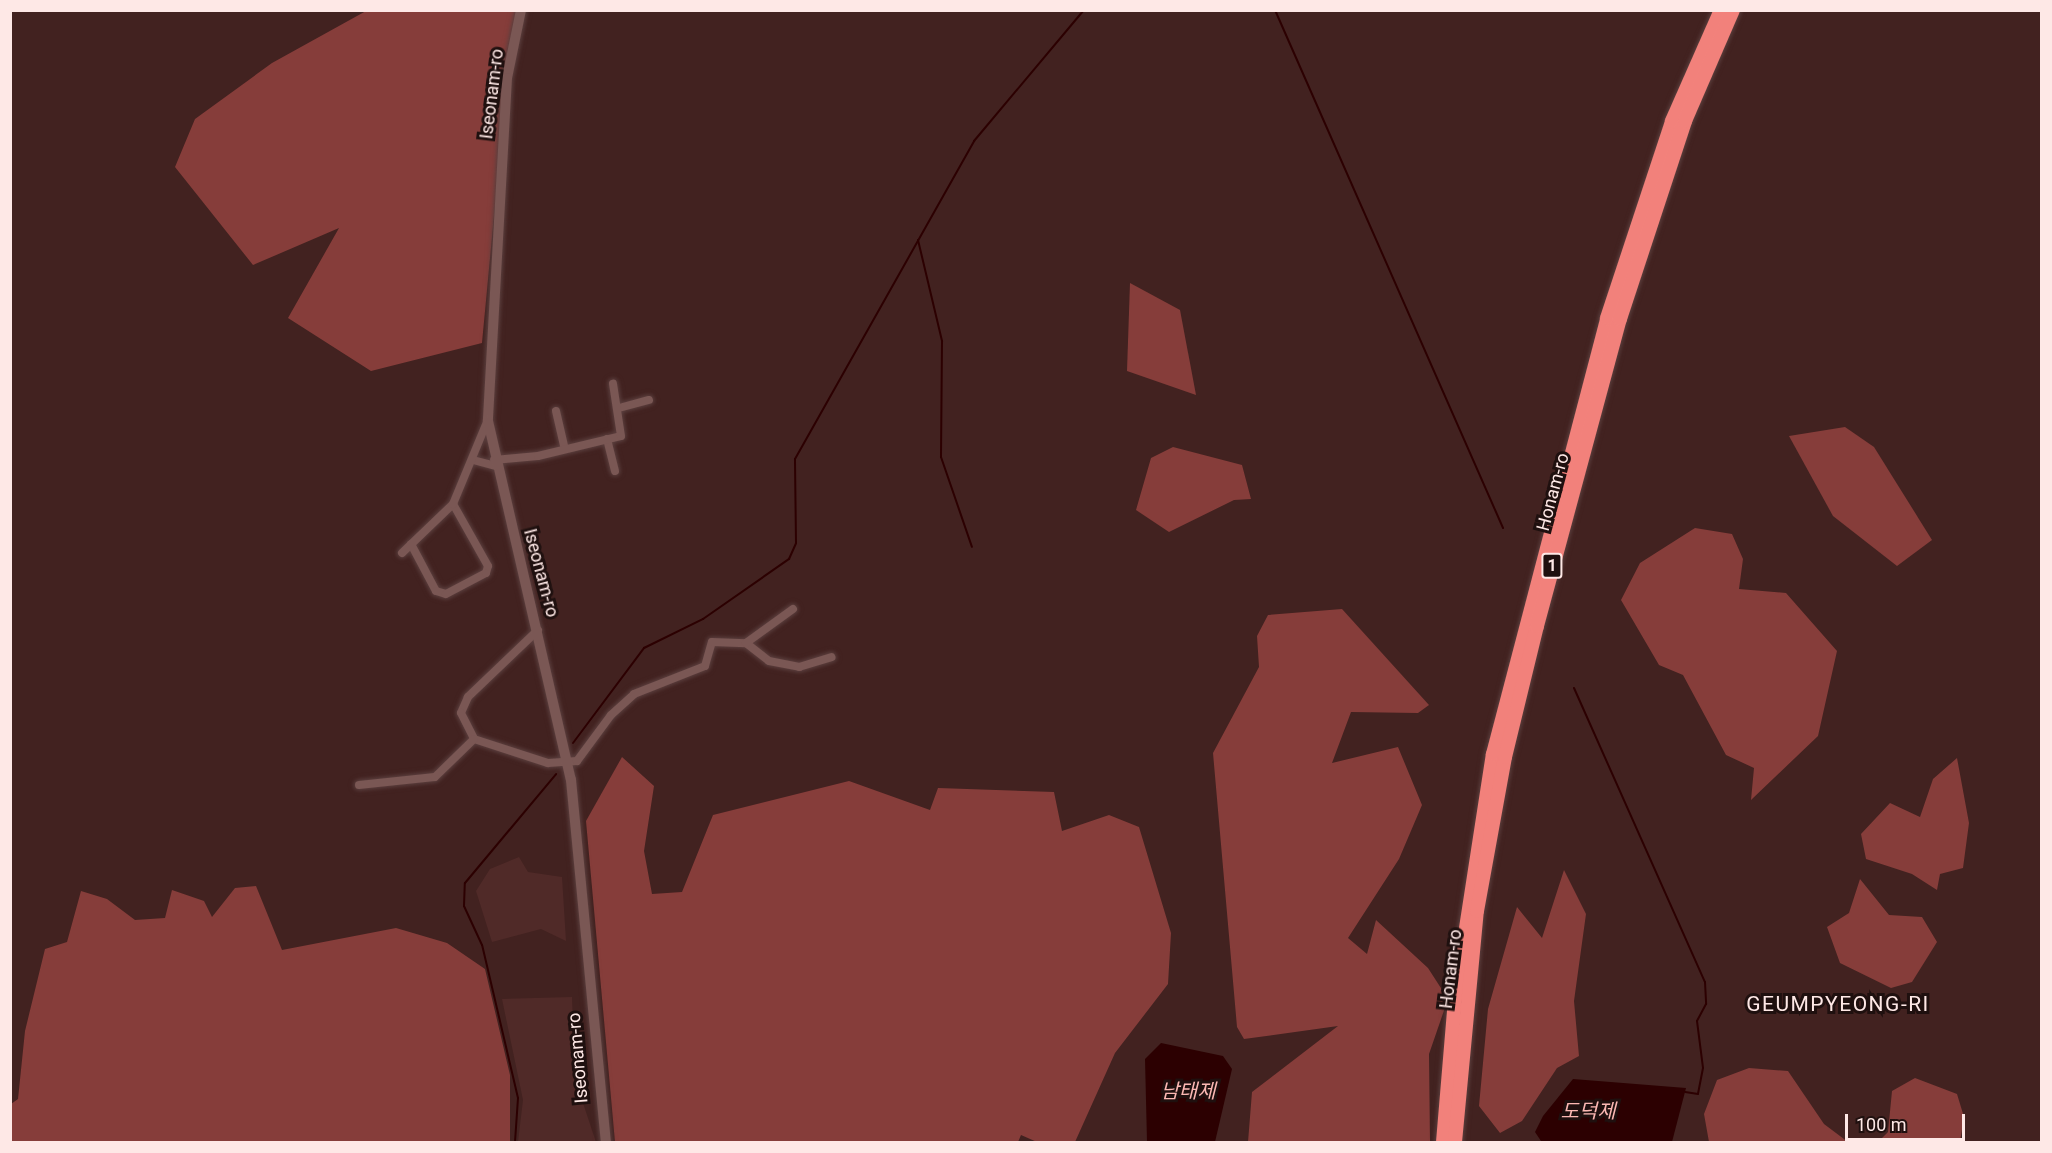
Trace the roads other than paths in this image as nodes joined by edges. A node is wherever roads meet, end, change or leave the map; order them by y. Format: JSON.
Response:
{"nodes":[{"id":1,"x":521,"y":10,"type":"edge"},
{"id":2,"x":1721,"y":10,"type":"edge"},
{"id":3,"x":1733,"y":10,"type":"edge"},
{"id":4,"x":613,"y":384,"type":"dead end"},
{"id":5,"x":648,"y":400,"type":"dead end"},
{"id":6,"x":619,"y":408,"type":"junction"},
{"id":7,"x":556,"y":411,"type":"dead end"},
{"id":8,"x":488,"y":421,"type":"junction"},
{"id":9,"x":607,"y":439,"type":"junction"},
{"id":10,"x":565,"y":449,"type":"junction"},
{"id":11,"x":473,"y":460,"type":"junction"},
{"id":12,"x":494,"y":463,"type":"junction"},
{"id":13,"x":615,"y":471,"type":"dead end"},
{"id":14,"x":453,"y":504,"type":"junction"},
{"id":15,"x":411,"y":544,"type":"junction"},
{"id":16,"x":402,"y":553,"type":"dead end"},
{"id":17,"x":793,"y":609,"type":"dead end"},
{"id":18,"x":539,"y":629,"type":"junction"},
{"id":19,"x":746,"y":643,"type":"junction"},
{"id":20,"x":831,"y":657,"type":"dead end"},
{"id":21,"x":474,"y":739,"type":"junction"},
{"id":22,"x":567,"y":760,"type":"junction"},
{"id":23,"x":358,"y":785,"type":"dead end"},
{"id":24,"x":606,"y":1143,"type":"edge"},
{"id":25,"x":1443,"y":1143,"type":"edge"},
{"id":26,"x":1455,"y":1143,"type":"edge"}],
"edges":[{"from":1,"to":8,"type":"main road","name":"Iseonam-ro"},
{"from":2,"to":25,"type":"highway","name":"Honam-ro","number":"1"},
{"from":3,"to":26,"type":"highway","name":"Honam-ro","number":"1"},
{"from":4,"to":6,"type":"street"},
{"from":5,"to":6,"type":"street"},
{"from":6,"to":9,"type":"street"},
{"from":7,"to":10,"type":"street"},
{"from":8,"to":11,"type":"street"},
{"from":8,"to":12,"type":"main road","name":"Iseonam-ro"},
{"from":9,"to":10,"type":"street"},
{"from":9,"to":13,"type":"street"},
{"from":10,"to":12,"type":"street"},
{"from":11,"to":12,"type":"street"},
{"from":11,"to":14,"type":"street"},
{"from":12,"to":18,"type":"main road","name":"Iseonam-ro"},
{"from":14,"to":15,"type":"street"},
{"from":14,"to":15,"type":"street"},
{"from":15,"to":16,"type":"street"},
{"from":17,"to":19,"type":"street"},
{"from":18,"to":21,"type":"street"},
{"from":18,"to":22,"type":"main road","name":"Iseonam-ro"},
{"from":19,"to":20,"type":"street"},
{"from":19,"to":22,"type":"street"},
{"from":21,"to":22,"type":"street"},
{"from":21,"to":23,"type":"street"},
{"from":22,"to":24,"type":"main road","name":"Iseonam-ro"}]}
